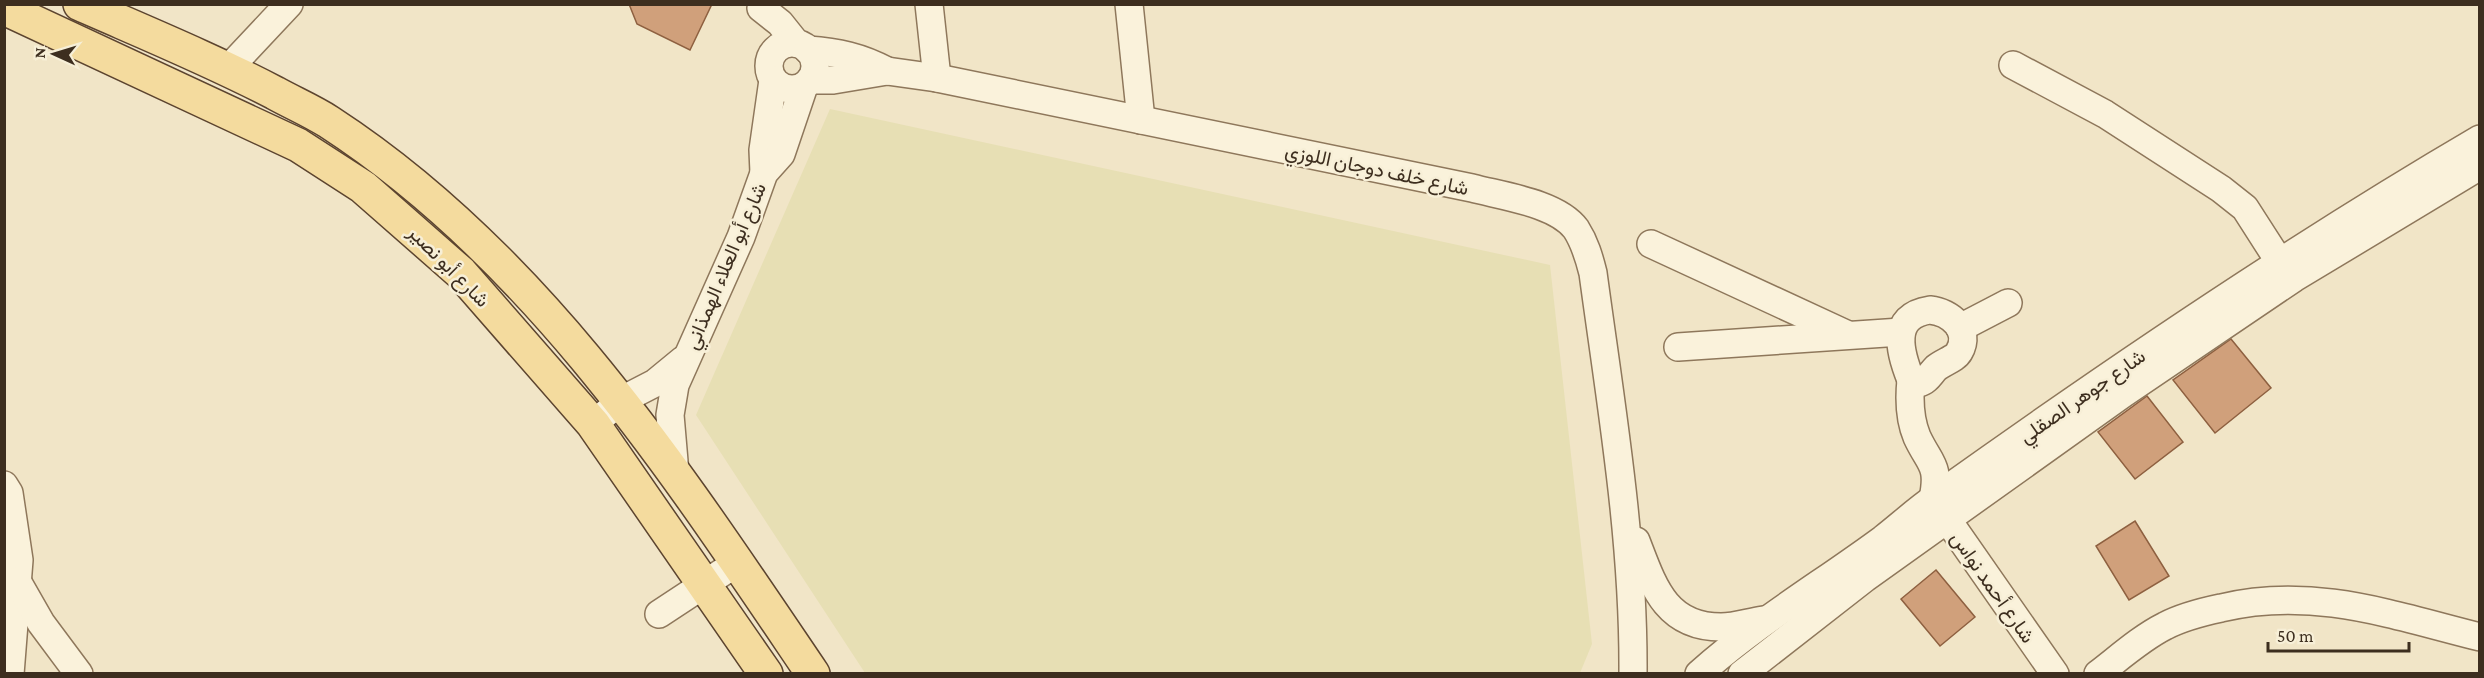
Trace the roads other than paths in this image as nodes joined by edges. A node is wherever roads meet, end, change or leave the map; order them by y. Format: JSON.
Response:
{"nodes":[{"id":1,"x":80,"y":4,"type":"edge"},
{"id":2,"x":289,"y":4,"type":"edge"},
{"id":3,"x":929,"y":4,"type":"edge"},
{"id":4,"x":1129,"y":4,"type":"edge"},
{"id":5,"x":760,"y":6,"type":"edge"},
{"id":6,"x":4,"y":8,"type":"edge"},
{"id":7,"x":793,"y":48,"type":"junction"},
{"id":8,"x":2013,"y":64,"type":"dead end"},
{"id":9,"x":228,"y":69,"type":"junction"},
{"id":10,"x":887,"y":71,"type":"junction"},
{"id":11,"x":936,"y":78,"type":"junction"},
{"id":12,"x":773,"y":80,"type":"junction"},
{"id":13,"x":807,"y":83,"type":"junction"},
{"id":14,"x":1141,"y":120,"type":"junction"},
{"id":15,"x":2480,"y":139,"type":"edge"},
{"id":16,"x":2480,"y":166,"type":"edge"},
{"id":17,"x":764,"y":173,"type":"junction"},
{"id":18,"x":1652,"y":244,"type":"dead end"},
{"id":19,"x":2279,"y":261,"type":"junction"},
{"id":20,"x":2008,"y":303,"type":"dead end"},
{"id":21,"x":1960,"y":328,"type":"junction"},
{"id":22,"x":1901,"y":332,"type":"junction"},
{"id":23,"x":1850,"y":336,"type":"junction"},
{"id":24,"x":1678,"y":347,"type":"dead end"},
{"id":25,"x":687,"y":358,"type":"junction"},
{"id":26,"x":1911,"y":380,"type":"junction"},
{"id":27,"x":622,"y":400,"type":"junction"},
{"id":28,"x":593,"y":424,"type":"junction"},
{"id":29,"x":675,"y":473,"type":"junction"},
{"id":30,"x":4,"y":485,"type":"edge"},
{"id":31,"x":1940,"y":510,"type":"junction"},
{"id":32,"x":1625,"y":512,"type":"junction"},
{"id":33,"x":738,"y":562,"type":"junction"},
{"id":34,"x":17,"y":581,"type":"junction"},
{"id":35,"x":705,"y":583,"type":"junction"},
{"id":36,"x":659,"y":615,"type":"dead end"},
{"id":37,"x":1768,"y":619,"type":"junction"},
{"id":38,"x":2480,"y":638,"type":"edge"},
{"id":39,"x":10,"y":674,"type":"edge"},
{"id":40,"x":79,"y":674,"type":"edge"},
{"id":41,"x":766,"y":674,"type":"edge"},
{"id":42,"x":813,"y":674,"type":"edge"},
{"id":43,"x":1633,"y":674,"type":"edge"},
{"id":44,"x":1699,"y":674,"type":"edge"},
{"id":45,"x":1742,"y":674,"type":"edge"},
{"id":46,"x":2055,"y":674,"type":"edge"},
{"id":47,"x":2098,"y":674,"type":"edge"}],
"edges":[{"from":1,"to":9,"type":"main road","name":"شارع أبو نصير"},
{"from":2,"to":9,"type":"street"},
{"from":3,"to":11,"type":"street"},
{"from":4,"to":14,"type":"street"},
{"from":5,"to":7,"type":"street"},
{"from":6,"to":28,"type":"main road","name":"شارع أبو نصير"},
{"from":7,"to":10,"type":"street","name":"شارع خلف دوجان اللوزي"},
{"from":7,"to":12,"type":"street"},
{"from":7,"to":13,"type":"street"},
{"from":8,"to":19,"type":"street"},
{"from":9,"to":27,"type":"main road","name":"شارع أبو نصير"},
{"from":10,"to":11,"type":"street","name":"شارع خلف دوجان اللوزي"},
{"from":10,"to":13,"type":"street","name":"شارع خلف دوجان اللوزي"},
{"from":11,"to":14,"type":"street","name":"شارع خلف دوجان اللوزي"},
{"from":12,"to":13,"type":"street"},
{"from":12,"to":17,"type":"street","name":"شارع أبو العلاء الهمذاني"},
{"from":13,"to":17,"type":"street","name":"شارع أبو العلاء الهمذاني"},
{"from":14,"to":32,"type":"street","name":"شارع خلف دوجان اللوزي"},
{"from":15,"to":19,"type":"street","name":"شارع جوهر الصقلي"},
{"from":16,"to":31,"type":"street","name":"شارع جوهر الصقلي"},
{"from":17,"to":25,"type":"street","name":"شارع أبو العلاء الهمذاني"},
{"from":18,"to":23,"type":"street"},
{"from":19,"to":31,"type":"street","name":"شارع جوهر الصقلي"},
{"from":20,"to":21,"type":"street"},
{"from":21,"to":22,"type":"street"},
{"from":21,"to":26,"type":"street"},
{"from":22,"to":23,"type":"street"},
{"from":22,"to":26,"type":"street"},
{"from":23,"to":24,"type":"street"},
{"from":25,"to":27,"type":"street","name":"شارع أبو العلاء الهمذاني"},
{"from":25,"to":29,"type":"street","name":"شارع أبو العلاء الهمذاني"},
{"from":26,"to":31,"type":"street"},
{"from":27,"to":28,"type":"street","name":"شارع أبو العلاء الهمذاني"},
{"from":27,"to":29,"type":"main road","name":"شارع أبو نصير"},
{"from":28,"to":35,"type":"main road","name":"شارع أبو نصير"},
{"from":29,"to":33,"type":"main road","name":"شارع أبو نصير"},
{"from":30,"to":34,"type":"street"},
{"from":31,"to":37,"type":"street","name":"شارع جوهر الصقلي"},
{"from":31,"to":45,"type":"street","name":"شارع جوهر الصقلي"},
{"from":31,"to":46,"type":"street","name":"شارع أحمد نواس"},
{"from":32,"to":37,"type":"street","name":"شارع خلف دوجان اللوزي"},
{"from":32,"to":43,"type":"street","name":"شارع خلف دوجان اللوزي"},
{"from":33,"to":35,"type":"street"},
{"from":33,"to":42,"type":"main road","name":"شارع أبو نصير"},
{"from":34,"to":39,"type":"street"},
{"from":34,"to":40,"type":"street"},
{"from":35,"to":36,"type":"street"},
{"from":35,"to":41,"type":"main road","name":"شارع أبو نصير"},
{"from":37,"to":44,"type":"street","name":"شارع جوهر الصقلي"},
{"from":38,"to":47,"type":"street"}]}
